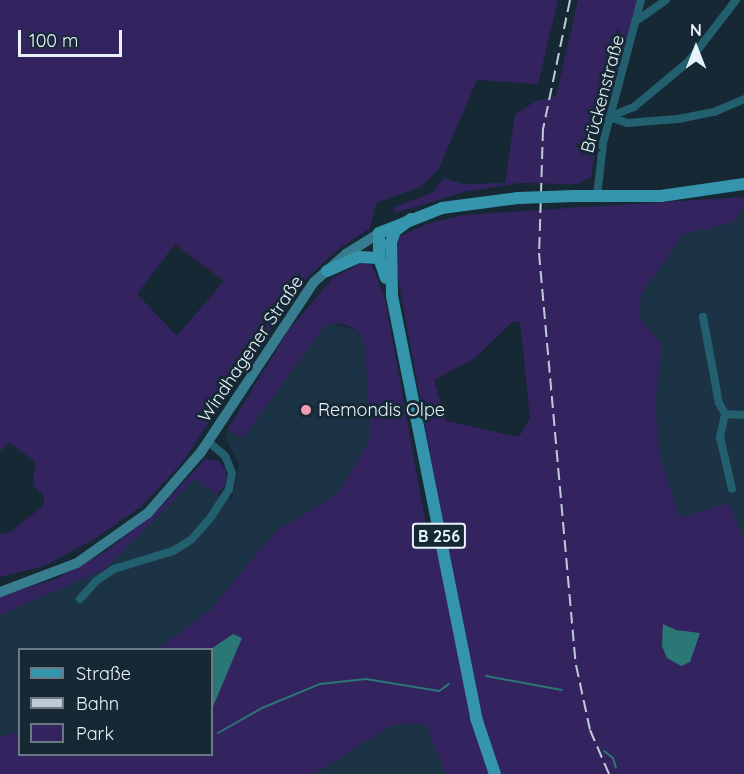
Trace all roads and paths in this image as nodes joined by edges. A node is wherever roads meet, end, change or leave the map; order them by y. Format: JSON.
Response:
{"nodes":[{"id":1,"x":641,"y":0,"type":"edge"},
{"id":2,"x":666,"y":0,"type":"edge"},
{"id":3,"x":736,"y":0,"type":"edge"},
{"id":4,"x":639,"y":19,"type":"junction"},
{"id":5,"x":744,"y":99,"type":"edge"},
{"id":6,"x":609,"y":117,"type":"junction"},
{"id":7,"x":744,"y":184,"type":"edge"},
{"id":8,"x":597,"y":196,"type":"junction"},
{"id":9,"x":411,"y":219,"type":"junction"},
{"id":10,"x":379,"y":233,"type":"junction"},
{"id":11,"x":384,"y":257,"type":"junction"},
{"id":12,"x":327,"y":271,"type":"junction"},
{"id":13,"x":703,"y":316,"type":"dead end"},
{"id":14,"x":725,"y":414,"type":"junction"},
{"id":15,"x":744,"y":415,"type":"edge"},
{"id":16,"x":209,"y":442,"type":"junction"},
{"id":17,"x":732,"y":489,"type":"dead end"},
{"id":18,"x":0,"y":592,"type":"edge"},
{"id":19,"x":81,"y":599,"type":"dead end"},
{"id":20,"x":495,"y":774,"type":"edge"}],
"edges":[{"from":1,"to":4,"type":"street","name":"Brückenstraße"},
{"from":2,"to":4,"type":"street"},
{"from":3,"to":6,"type":"street"},
{"from":4,"to":6,"type":"street","name":"Brückenstraße"},
{"from":5,"to":6,"type":"street"},
{"from":6,"to":8,"type":"street","name":"Brückenstraße"},
{"from":7,"to":8,"type":"main road"},
{"from":8,"to":9,"type":"main road","bridge":true},
{"from":9,"to":10,"type":"main road"},
{"from":9,"to":11,"type":"main road","number":"B 256"},
{"from":10,"to":11,"type":"main road","number":"B 256"},
{"from":10,"to":12,"type":"main road","name":"Windhagener Straße"},
{"from":11,"to":12,"type":"main road"},
{"from":11,"to":20,"type":"main road","number":"B 256"},
{"from":12,"to":16,"type":"main road","name":"Windhagener Straße"},
{"from":13,"to":14,"type":"street"},
{"from":14,"to":15,"type":"street"},
{"from":14,"to":17,"type":"street"},
{"from":16,"to":18,"type":"main road","name":"Windhagener Straße"},
{"from":16,"to":19,"type":"street","name":"Windhagener Straße"}]}
